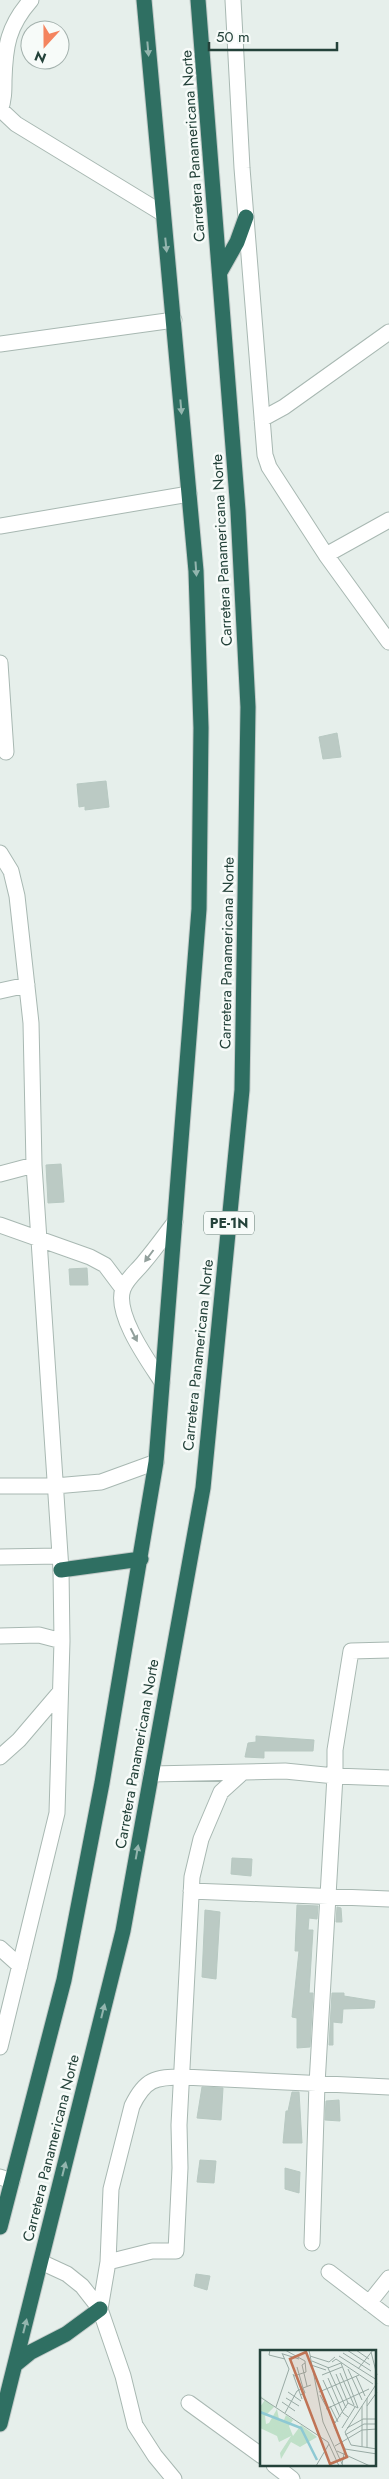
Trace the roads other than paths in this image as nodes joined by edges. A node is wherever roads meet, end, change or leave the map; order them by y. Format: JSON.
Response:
{"nodes":[{"id":1,"x":31,"y":0,"type":"edge"},
{"id":2,"x":144,"y":0,"type":"edge"},
{"id":3,"x":198,"y":0,"type":"edge"},
{"id":4,"x":233,"y":0,"type":"edge"},
{"id":5,"x":0,"y":110,"type":"edge"},
{"id":6,"x":162,"y":214,"type":"junction"},
{"id":7,"x":246,"y":217,"type":"junction"},
{"id":8,"x":220,"y":272,"type":"junction"},
{"id":9,"x":174,"y":320,"type":"junction"},
{"id":10,"x":389,"y":332,"type":"edge"},
{"id":11,"x":0,"y":344,"type":"edge"},
{"id":12,"x":262,"y":419,"type":"junction"},
{"id":13,"x":189,"y":494,"type":"junction"},
{"id":14,"x":389,"y":520,"type":"edge"},
{"id":15,"x":0,"y":526,"type":"edge"},
{"id":16,"x":326,"y":555,"type":"junction"},
{"id":17,"x":389,"y":642,"type":"edge"},
{"id":18,"x":0,"y":662,"type":"edge"},
{"id":19,"x":6,"y":752,"type":"dead end"},
{"id":20,"x":0,"y":853,"type":"edge"},
{"id":21,"x":27,"y":985,"type":"junction"},
{"id":22,"x":0,"y":990,"type":"edge"},
{"id":23,"x":34,"y":1164,"type":"junction"},
{"id":24,"x":0,"y":1174,"type":"edge"},
{"id":25,"x":175,"y":1222,"type":"junction"},
{"id":26,"x":0,"y":1225,"type":"edge"},
{"id":27,"x":39,"y":1241,"type":"junction"},
{"id":28,"x":123,"y":1289,"type":"junction"},
{"id":29,"x":162,"y":1382,"type":"junction"},
{"id":30,"x":156,"y":1462,"type":"junction"},
{"id":31,"x":0,"y":1486,"type":"edge"},
{"id":32,"x":55,"y":1486,"type":"junction"},
{"id":33,"x":0,"y":1557,"type":"edge"},
{"id":34,"x":141,"y":1559,"type":"junction"},
{"id":35,"x":60,"y":1563,"type":"junction"},
{"id":36,"x":0,"y":1636,"type":"edge"},
{"id":37,"x":62,"y":1641,"type":"junction"},
{"id":38,"x":389,"y":1650,"type":"edge"},
{"id":39,"x":60,"y":1692,"type":"junction"},
{"id":40,"x":0,"y":1757,"type":"edge"},
{"id":41,"x":242,"y":1773,"type":"junction"},
{"id":42,"x":151,"y":1774,"type":"junction"},
{"id":43,"x":335,"y":1776,"type":"junction"},
{"id":44,"x":389,"y":1778,"type":"edge"},
{"id":45,"x":191,"y":1891,"type":"junction"},
{"id":46,"x":328,"y":1896,"type":"junction"},
{"id":47,"x":389,"y":1899,"type":"edge"},
{"id":48,"x":0,"y":1948,"type":"edge"},
{"id":49,"x":20,"y":1966,"type":"junction"},
{"id":50,"x":0,"y":2047,"type":"edge"},
{"id":51,"x":183,"y":2077,"type":"junction"},
{"id":52,"x":317,"y":2084,"type":"junction"},
{"id":53,"x":389,"y":2087,"type":"edge"},
{"id":54,"x":6,"y":2179,"type":"edge"},
{"id":55,"x":0,"y":2227,"type":"edge"},
{"id":56,"x":312,"y":2243,"type":"dead end"},
{"id":57,"x":41,"y":2262,"type":"junction"},
{"id":58,"x":108,"y":2262,"type":"junction"},
{"id":59,"x":329,"y":2272,"type":"dead end"},
{"id":60,"x":389,"y":2278,"type":"edge"},
{"id":61,"x":369,"y":2303,"type":"junction"},
{"id":62,"x":100,"y":2309,"type":"junction"},
{"id":63,"x":389,"y":2318,"type":"edge"},
{"id":64,"x":15,"y":2365,"type":"junction"},
{"id":65,"x":189,"y":2403,"type":"dead end"},
{"id":66,"x":0,"y":2424,"type":"edge"},
{"id":67,"x":260,"y":2455,"type":"edge"},
{"id":68,"x":275,"y":2466,"type":"edge"},
{"id":69,"x":174,"y":2479,"type":"edge"},
{"id":70,"x":292,"y":2479,"type":"edge"}],
"edges":[{"from":1,"to":5,"type":"street"},
{"from":2,"to":6,"type":"highway","name":"Carretera Panamericana Norte","one_way":true},
{"from":3,"to":8,"type":"highway","name":"Carretera Panamericana Norte","number":"PE-1N"},
{"from":4,"to":7,"type":"street"},
{"from":5,"to":6,"type":"street"},
{"from":6,"to":9,"type":"highway","name":"Carretera Panamericana Norte","one_way":true},
{"from":7,"to":8,"type":"highway"},
{"from":7,"to":12,"type":"street"},
{"from":8,"to":42,"type":"highway","name":"Carretera Panamericana Norte","number":"PE-1N"},
{"from":9,"to":11,"type":"street"},
{"from":9,"to":13,"type":"highway","name":"Carretera Panamericana Norte","one_way":true},
{"from":10,"to":12,"type":"street"},
{"from":12,"to":16,"type":"street"},
{"from":13,"to":15,"type":"street"},
{"from":13,"to":25,"type":"highway","name":"Carretera Panamericana Norte","one_way":true},
{"from":14,"to":16,"type":"street"},
{"from":16,"to":17,"type":"street"},
{"from":18,"to":19,"type":"street"},
{"from":20,"to":21,"type":"street"},
{"from":21,"to":22,"type":"street"},
{"from":21,"to":23,"type":"street"},
{"from":23,"to":24,"type":"street"},
{"from":23,"to":27,"type":"street"},
{"from":25,"to":28,"type":"street","one_way":true},
{"from":25,"to":29,"type":"highway","name":"Carretera Panamericana Norte"},
{"from":26,"to":27,"type":"street"},
{"from":27,"to":28,"type":"street"},
{"from":27,"to":32,"type":"street"},
{"from":28,"to":29,"type":"street","one_way":true},
{"from":29,"to":30,"type":"highway","name":"Carretera Panamericana Norte"},
{"from":30,"to":32,"type":"street"},
{"from":30,"to":34,"type":"highway","name":"Carretera Panamericana Norte"},
{"from":31,"to":32,"type":"street"},
{"from":32,"to":35,"type":"street"},
{"from":33,"to":35,"type":"street"},
{"from":34,"to":35,"type":"highway"},
{"from":34,"to":54,"type":"highway","name":"Carretera Panamericana Norte"},
{"from":35,"to":37,"type":"street"},
{"from":36,"to":37,"type":"street"},
{"from":37,"to":39,"type":"street"},
{"from":38,"to":43,"type":"street"},
{"from":39,"to":40,"type":"street"},
{"from":39,"to":49,"type":"street"},
{"from":41,"to":42,"type":"street"},
{"from":41,"to":43,"type":"street"},
{"from":41,"to":45,"type":"street"},
{"from":57,"to":42,"type":"highway","name":"Carretera Panamericana Norte","number":"PE-1N","one_way":true},
{"from":43,"to":44,"type":"street"},
{"from":43,"to":46,"type":"street"},
{"from":45,"to":46,"type":"street"},
{"from":45,"to":51,"type":"street"},
{"from":46,"to":47,"type":"street"},
{"from":46,"to":52,"type":"street"},
{"from":48,"to":49,"type":"street"},
{"from":49,"to":50,"type":"street"},
{"from":51,"to":52,"type":"street"},
{"from":51,"to":58,"type":"street"},
{"from":51,"to":58,"type":"street"},
{"from":52,"to":53,"type":"street"},
{"from":52,"to":56,"type":"street"},
{"from":54,"to":55,"type":"highway","name":"Carretera Panamericana Norte"},
{"from":57,"to":62,"type":"street"},
{"from":64,"to":57,"type":"highway","name":"Carretera Panamericana Norte","number":"PE-1N","one_way":true},
{"from":58,"to":62,"type":"street"},
{"from":59,"to":61,"type":"street"},
{"from":60,"to":61,"type":"street"},
{"from":61,"to":63,"type":"street"},
{"from":62,"to":64,"type":"highway"},
{"from":62,"to":69,"type":"street"},
{"from":64,"to":66,"type":"highway","name":"Carretera Panamericana Norte","number":"PE-1N"},
{"from":65,"to":67,"type":"street"},
{"from":68,"to":70,"type":"street"}]}
